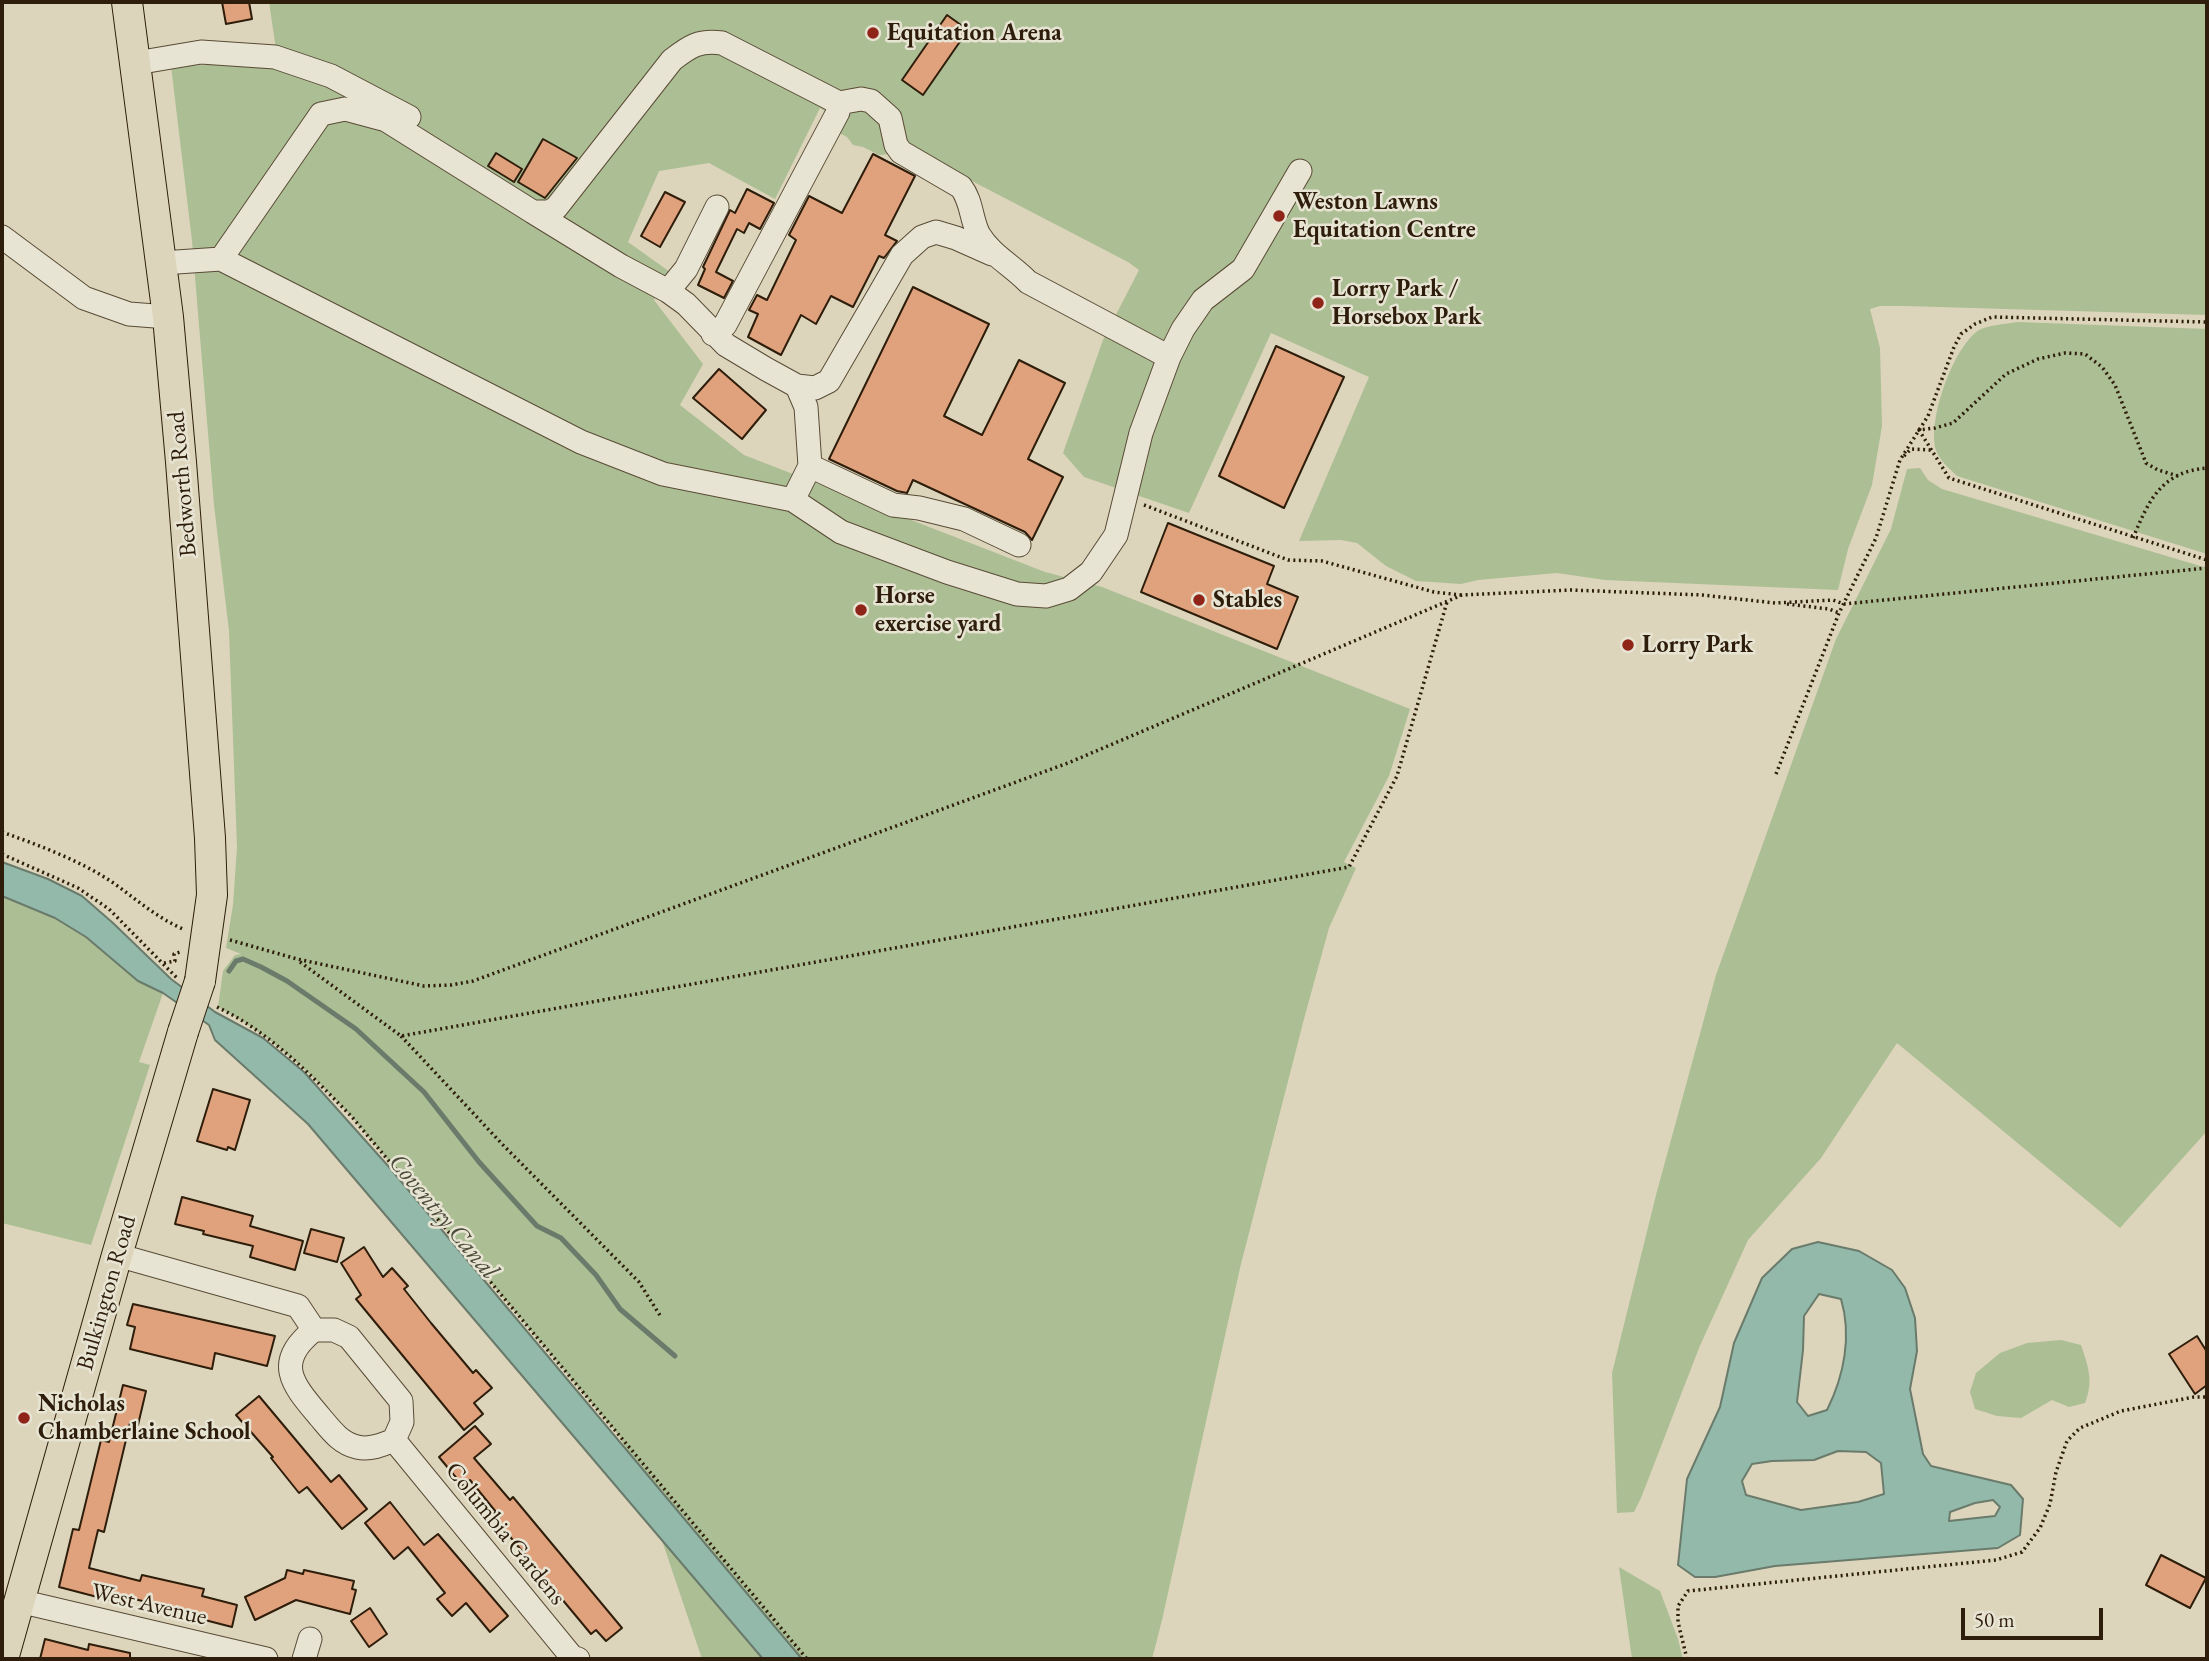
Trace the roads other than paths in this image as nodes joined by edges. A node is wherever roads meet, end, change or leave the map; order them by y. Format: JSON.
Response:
{"nodes":[{"id":1,"x":127,"y":2,"type":"edge"},
{"id":2,"x":136,"y":63,"type":"junction"},
{"id":3,"x":839,"y":103,"type":"junction"},
{"id":4,"x":417,"y":121,"type":"dead end"},
{"id":5,"x":1300,"y":171,"type":"dead end"},
{"id":6,"x":717,"y":208,"type":"dead end"},
{"id":7,"x":533,"y":212,"type":"junction"},
{"id":8,"x":2,"y":237,"type":"edge"},
{"id":9,"x":998,"y":257,"type":"junction"},
{"id":10,"x":221,"y":259,"type":"junction"},
{"id":11,"x":162,"y":263,"type":"junction"},
{"id":12,"x":668,"y":291,"type":"junction"},
{"id":13,"x":168,"y":317,"type":"junction"},
{"id":14,"x":713,"y":334,"type":"junction"},
{"id":15,"x":1169,"y":357,"type":"junction"},
{"id":16,"x":797,"y":386,"type":"junction"},
{"id":17,"x":810,"y":466,"type":"junction"},
{"id":18,"x":793,"y":500,"type":"junction"},
{"id":19,"x":1019,"y":545,"type":"dead end"},
{"id":20,"x":201,"y":985,"type":"joint"},
{"id":21,"x":117,"y":1255,"type":"junction"},
{"id":22,"x":314,"y":1330,"type":"junction"},
{"id":23,"x":394,"y":1440,"type":"junction"},
{"id":24,"x":19,"y":1601,"type":"junction"},
{"id":25,"x":3,"y":1659,"type":"edge"},
{"id":26,"x":266,"y":1659,"type":"edge"},
{"id":27,"x":578,"y":1659,"type":"edge"}],
"edges":[{"from":1,"to":2,"type":"main road","name":"Bedworth Road"},
{"from":2,"to":4,"type":"street"},
{"from":2,"to":11,"type":"main road","name":"Bedworth Road"},
{"from":3,"to":7,"type":"street"},
{"from":3,"to":9,"type":"street"},
{"from":3,"to":14,"type":"street"},
{"from":5,"to":15,"type":"street"},
{"from":6,"to":12,"type":"street"},
{"from":7,"to":10,"type":"street"},
{"from":7,"to":12,"type":"street"},
{"from":8,"to":13,"type":"street"},
{"from":9,"to":15,"type":"street"},
{"from":9,"to":16,"type":"street"},
{"from":10,"to":11,"type":"street"},
{"from":10,"to":18,"type":"street"},
{"from":11,"to":13,"type":"main road","name":"Bedworth Road"},
{"from":12,"to":14,"type":"street"},
{"from":13,"to":20,"type":"main road","name":"Bedworth Road"},
{"from":14,"to":16,"type":"street"},
{"from":15,"to":18,"type":"street"},
{"from":16,"to":17,"type":"street"},
{"from":17,"to":18,"type":"street"},
{"from":17,"to":19,"type":"street"},
{"from":20,"to":21,"type":"main road","name":"Bulkington Road","bridge":true},
{"from":21,"to":22,"type":"street"},
{"from":21,"to":24,"type":"main road","name":"Bulkington Road"},
{"from":22,"to":23,"type":"street"},
{"from":22,"to":23,"type":"street"},
{"from":23,"to":27,"type":"street","name":"Columbia Gardens"},
{"from":24,"to":25,"type":"main road","name":"Bulkington Road"},
{"from":24,"to":26,"type":"street","name":"West Avenue"}]}
